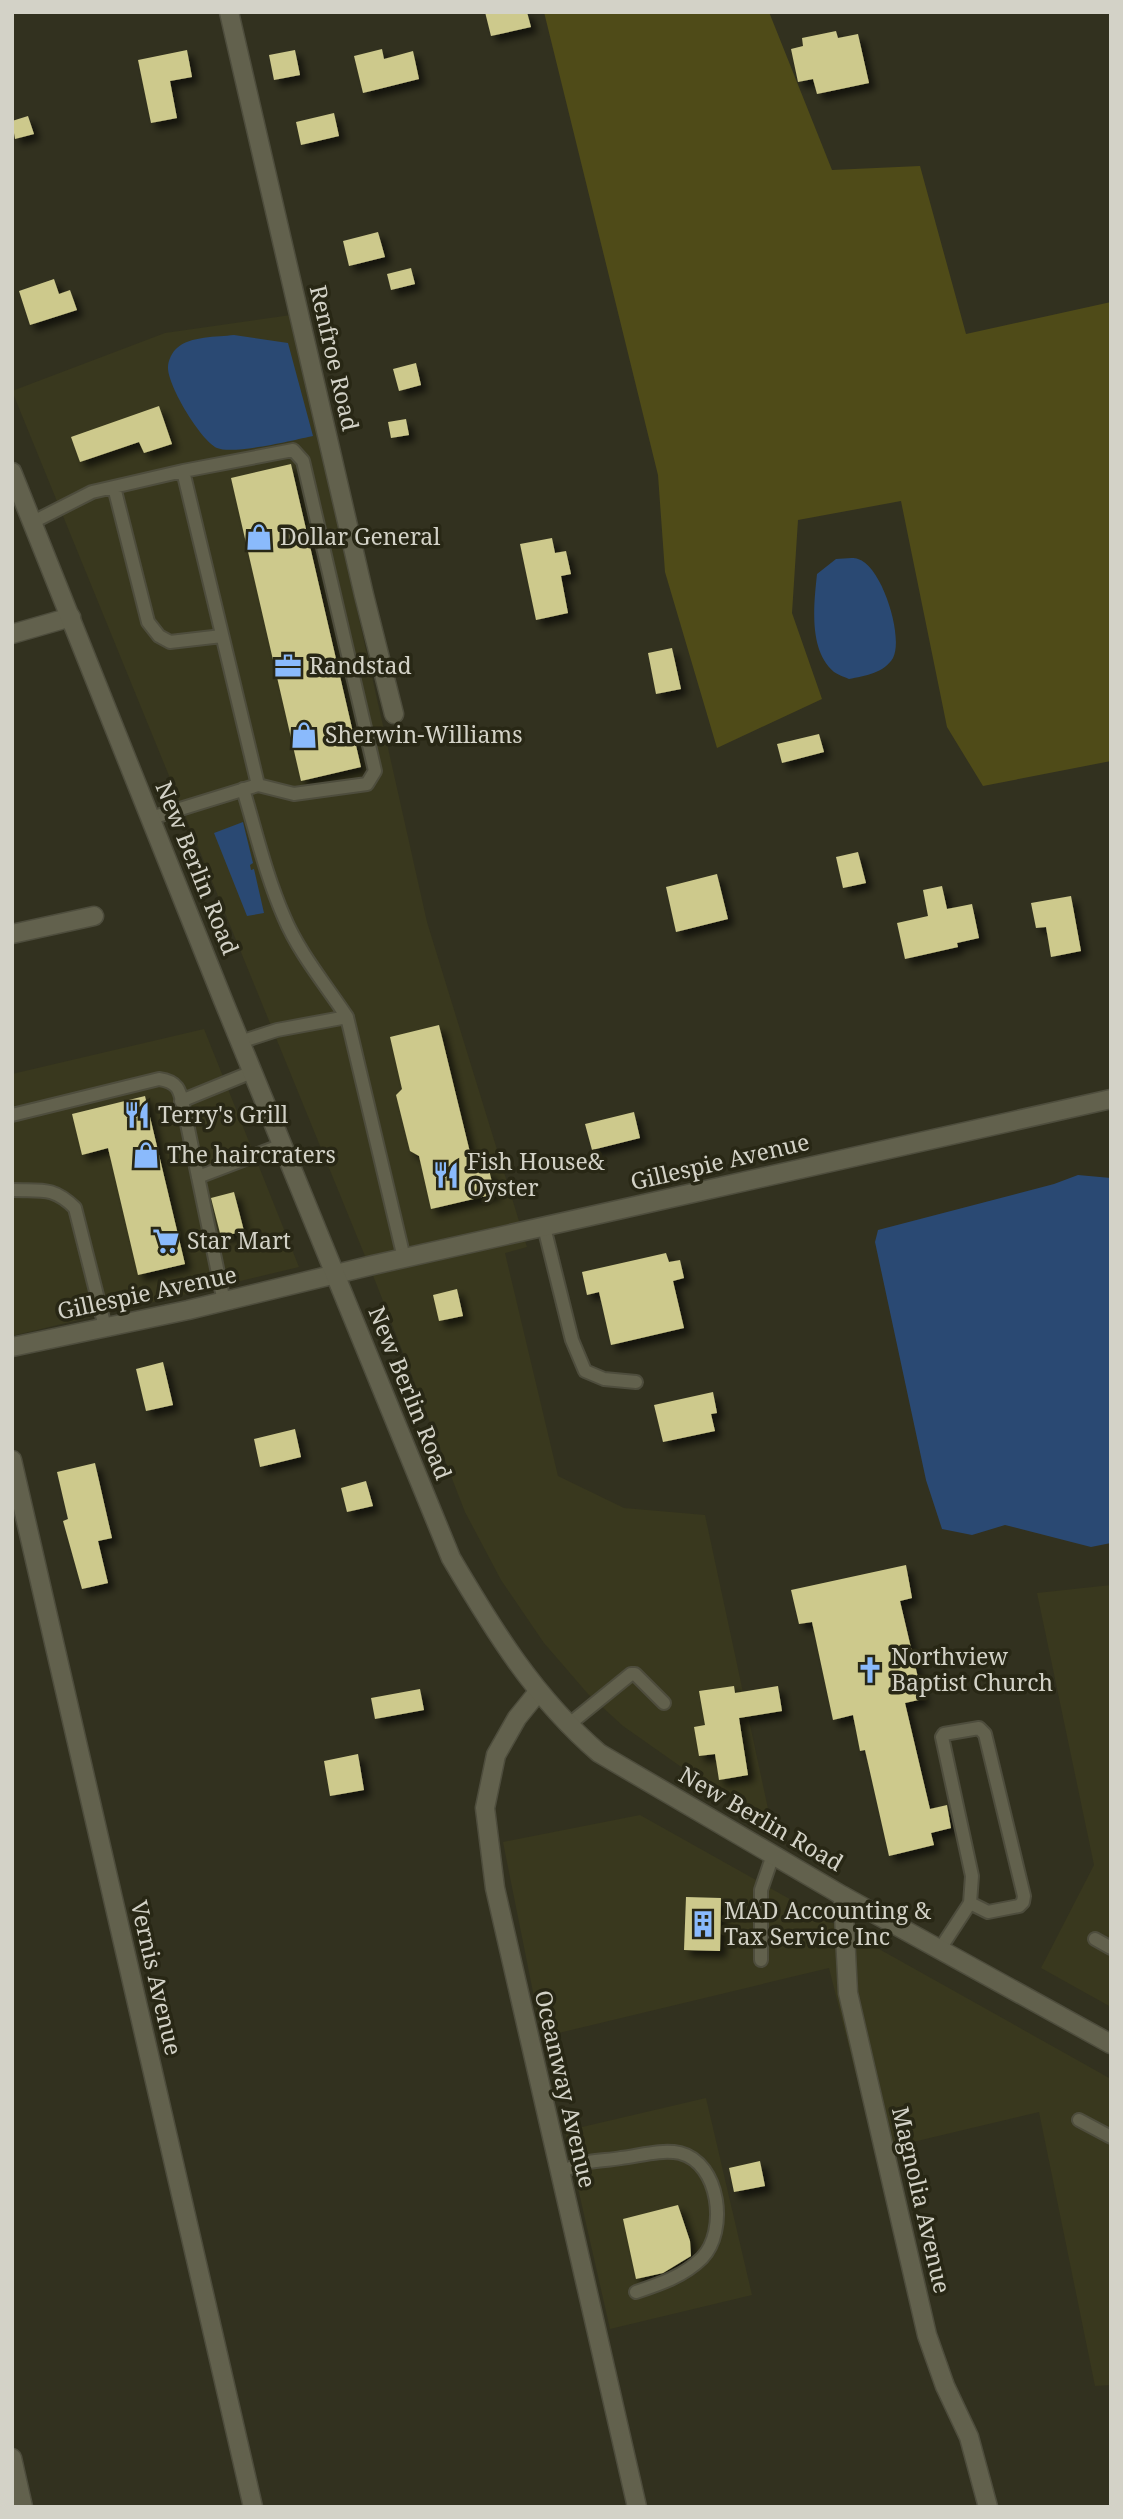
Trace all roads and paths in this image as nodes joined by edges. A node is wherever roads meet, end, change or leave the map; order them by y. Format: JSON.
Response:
{"nodes":[{"id":1,"x":229,"y":12,"type":"edge"},
{"id":2,"x":183,"y":471,"type":"junction"},
{"id":3,"x":14,"y":479,"type":"edge"},
{"id":4,"x":114,"y":487,"type":"junction"},
{"id":5,"x":33,"y":522,"type":"junction"},
{"id":6,"x":71,"y":617,"type":"junction"},
{"id":7,"x":12,"y":634,"type":"edge"},
{"id":8,"x":222,"y":636,"type":"junction"},
{"id":9,"x":394,"y":714,"type":"dead end"},
{"id":10,"x":258,"y":785,"type":"junction"},
{"id":11,"x":243,"y":789,"type":"junction"},
{"id":12,"x":150,"y":818,"type":"junction"},
{"id":13,"x":94,"y":916,"type":"dead end"},
{"id":14,"x":12,"y":934,"type":"edge"},
{"id":15,"x":347,"y":1017,"type":"junction"},
{"id":16,"x":240,"y":1042,"type":"junction"},
{"id":17,"x":252,"y":1072,"type":"junction"},
{"id":18,"x":1111,"y":1099,"type":"edge"},
{"id":19,"x":181,"y":1101,"type":"junction"},
{"id":20,"x":12,"y":1115,"type":"edge"},
{"id":21,"x":282,"y":1145,"type":"junction"},
{"id":22,"x":198,"y":1177,"type":"junction"},
{"id":23,"x":12,"y":1191,"type":"edge"},
{"id":24,"x":544,"y":1227,"type":"junction"},
{"id":25,"x":404,"y":1258,"type":"junction"},
{"id":26,"x":334,"y":1274,"type":"junction"},
{"id":27,"x":224,"y":1302,"type":"junction"},
{"id":28,"x":105,"y":1327,"type":"junction"},
{"id":29,"x":12,"y":1347,"type":"edge"},
{"id":30,"x":636,"y":1382,"type":"dead end"},
{"id":31,"x":12,"y":1460,"type":"edge"},
{"id":32,"x":538,"y":1692,"type":"junction"},
{"id":33,"x":664,"y":1703,"type":"dead end"},
{"id":34,"x":568,"y":1726,"type":"junction"},
{"id":35,"x":773,"y":1855,"type":"junction"},
{"id":36,"x":843,"y":1896,"type":"junction"},
{"id":37,"x":970,"y":1903,"type":"junction"},
{"id":38,"x":1095,"y":1940,"type":"dead end"},
{"id":39,"x":1111,"y":1948,"type":"edge"},
{"id":40,"x":940,"y":1949,"type":"junction"},
{"id":41,"x":761,"y":1959,"type":"dead end"},
{"id":42,"x":1111,"y":2044,"type":"edge"},
{"id":43,"x":1079,"y":2120,"type":"dead end"},
{"id":44,"x":1111,"y":2137,"type":"edge"},
{"id":45,"x":559,"y":2172,"type":"junction"},
{"id":46,"x":636,"y":2292,"type":"dead end"},
{"id":47,"x":12,"y":2458,"type":"edge"},
{"id":48,"x":23,"y":2507,"type":"edge"},
{"id":49,"x":253,"y":2507,"type":"edge"},
{"id":50,"x":637,"y":2507,"type":"edge"},
{"id":51,"x":988,"y":2507,"type":"edge"}],
"edges":[{"from":1,"to":9,"type":"street","name":"Renfroe Road"},
{"from":2,"to":4,"type":"lane"},
{"from":2,"to":8,"type":"lane"},
{"from":2,"to":10,"type":"lane"},
{"from":3,"to":5,"type":"street","name":"New Berlin Road"},
{"from":4,"to":5,"type":"lane"},
{"from":4,"to":8,"type":"lane"},
{"from":5,"to":6,"type":"street","name":"New Berlin Road"},
{"from":6,"to":7,"type":"street"},
{"from":6,"to":12,"type":"street","name":"New Berlin Road"},
{"from":8,"to":10,"type":"lane"},
{"from":10,"to":11,"type":"lane"},
{"from":11,"to":12,"type":"lane"},
{"from":11,"to":15,"type":"lane"},
{"from":12,"to":16,"type":"street","name":"New Berlin Road"},
{"from":13,"to":14,"type":"street"},
{"from":15,"to":16,"type":"lane"},
{"from":15,"to":25,"type":"lane"},
{"from":16,"to":17,"type":"street","name":"New Berlin Road"},
{"from":17,"to":19,"type":"lane"},
{"from":17,"to":21,"type":"street","name":"New Berlin Road"},
{"from":18,"to":24,"type":"street","name":"Gillespie Avenue"},
{"from":19,"to":20,"type":"lane"},
{"from":19,"to":22,"type":"lane"},
{"from":21,"to":22,"type":"lane"},
{"from":21,"to":26,"type":"street","name":"New Berlin Road"},
{"from":22,"to":27,"type":"lane"},
{"from":23,"to":28,"type":"lane"},
{"from":24,"to":25,"type":"street","name":"Gillespie Avenue"},
{"from":24,"to":30,"type":"lane"},
{"from":25,"to":26,"type":"street","name":"Gillespie Avenue"},
{"from":26,"to":27,"type":"street","name":"Gillespie Avenue"},
{"from":26,"to":32,"type":"street","name":"New Berlin Road"},
{"from":27,"to":28,"type":"street","name":"Gillespie Avenue"},
{"from":28,"to":29,"type":"street","name":"Gillespie Avenue"},
{"from":31,"to":49,"type":"street","name":"Vernis Avenue"},
{"from":32,"to":34,"type":"street","name":"New Berlin Road"},
{"from":32,"to":45,"type":"street","name":"Oceanway Avenue"},
{"from":33,"to":34,"type":"lane"},
{"from":34,"to":35,"type":"street","name":"New Berlin Road"},
{"from":35,"to":36,"type":"street","name":"New Berlin Road"},
{"from":35,"to":41,"type":"lane"},
{"from":36,"to":40,"type":"street","name":"New Berlin Road"},
{"from":36,"to":51,"type":"street","name":"Magnolia Avenue"},
{"from":37,"to":37,"type":"lane"},
{"from":37,"to":40,"type":"lane"},
{"from":38,"to":39,"type":"lane"},
{"from":40,"to":42,"type":"street","name":"New Berlin Road"},
{"from":43,"to":44,"type":"lane"},
{"from":45,"to":46,"type":"lane"},
{"from":45,"to":50,"type":"street","name":"Oceanway Avenue"},
{"from":47,"to":48,"type":"street"}]}
